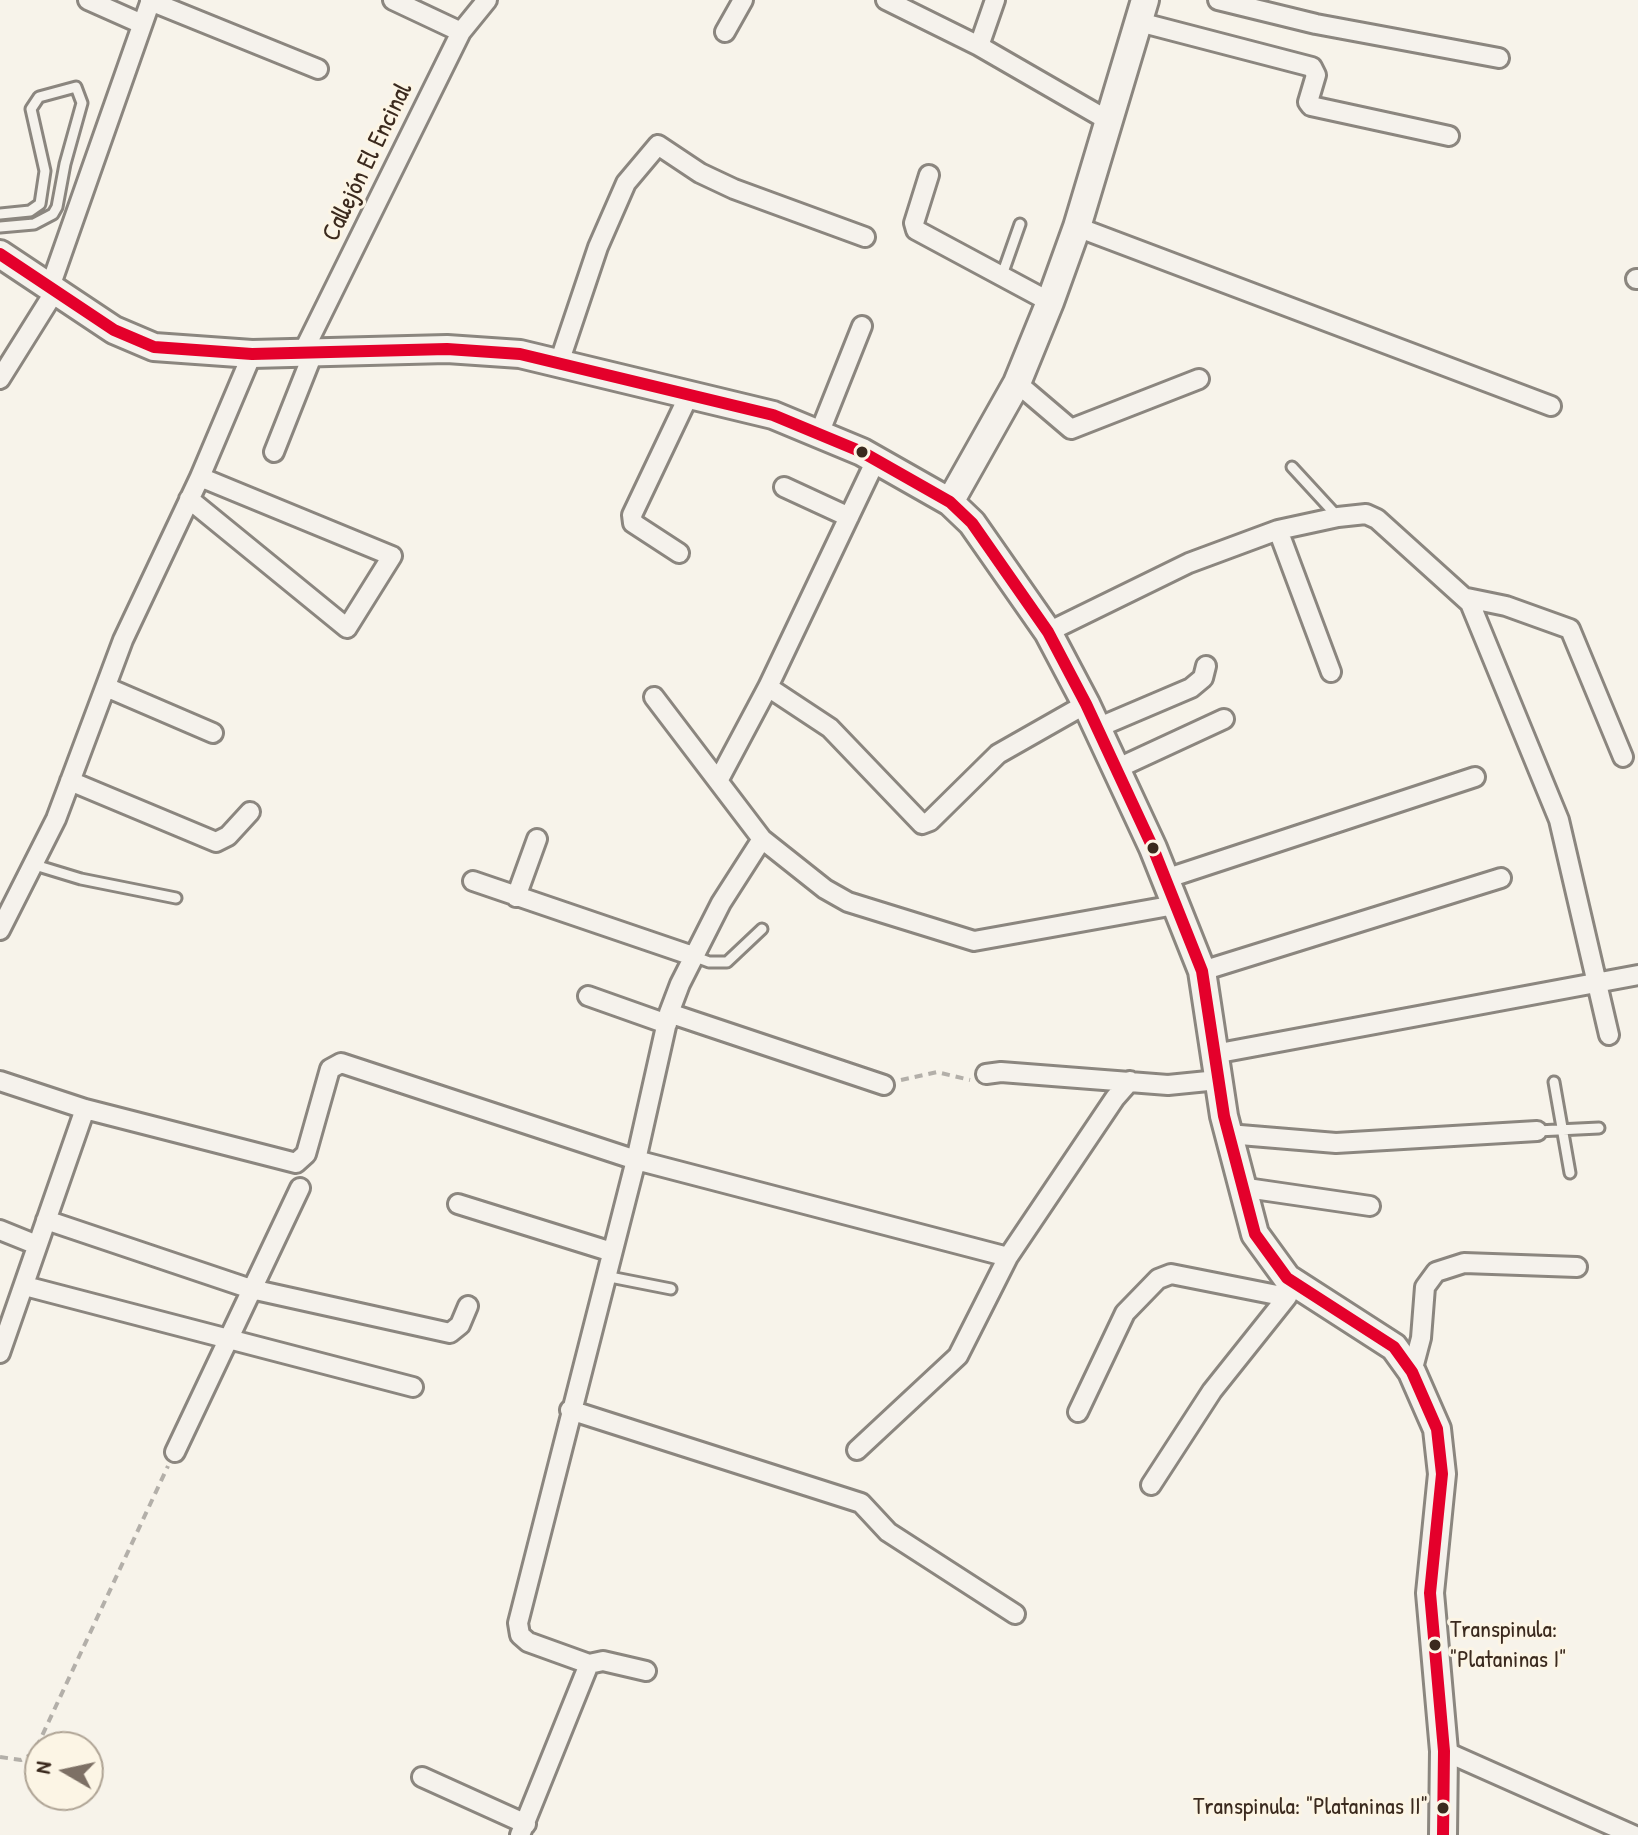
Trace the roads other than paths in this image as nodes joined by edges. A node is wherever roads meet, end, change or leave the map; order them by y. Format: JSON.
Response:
{"nodes":[{"id":1,"x":88,"y":0,"type":"edge"},
{"id":2,"x":393,"y":0,"type":"edge"},
{"id":3,"x":487,"y":0,"type":"edge"},
{"id":4,"x":743,"y":0,"type":"edge"},
{"id":5,"x":886,"y":0,"type":"edge"},
{"id":6,"x":995,"y":0,"type":"edge"},
{"id":7,"x":1218,"y":0,"type":"edge"},
{"id":8,"x":151,"y":1,"type":"edge"},
{"id":9,"x":1142,"y":11,"type":"edge"},
{"id":10,"x":142,"y":24,"type":"junction"},
{"id":11,"x":461,"y":32,"type":"junction"},
{"id":12,"x":725,"y":32,"type":"dead end"},
{"id":13,"x":979,"y":46,"type":"junction"},
{"id":14,"x":1499,"y":58,"type":"dead end"},
{"id":15,"x":318,"y":69,"type":"dead end"},
{"id":16,"x":1109,"y":121,"type":"junction"},
{"id":17,"x":1449,"y":136,"type":"dead end"},
{"id":18,"x":44,"y":163,"type":"junction"},
{"id":19,"x":65,"y":164,"type":"junction"},
{"id":20,"x":929,"y":175,"type":"dead end"},
{"id":21,"x":0,"y":214,"type":"edge"},
{"id":22,"x":1020,"y":224,"type":"dead end"},
{"id":23,"x":0,"y":227,"type":"edge"},
{"id":24,"x":1077,"y":227,"type":"junction"},
{"id":25,"x":865,"y":237,"type":"dead end"},
{"id":26,"x":0,"y":254,"type":"edge"},
{"id":27,"x":1002,"y":275,"type":"junction"},
{"id":28,"x":52,"y":289,"type":"junction"},
{"id":29,"x":1050,"y":302,"type":"junction"},
{"id":30,"x":862,"y":326,"type":"dead end"},
{"id":31,"x":309,"y":352,"type":"junction"},
{"id":32,"x":252,"y":354,"type":"junction"},
{"id":33,"x":559,"y":363,"type":"junction"},
{"id":34,"x":0,"y":379,"type":"edge"},
{"id":35,"x":1199,"y":379,"type":"dead end"},
{"id":36,"x":1017,"y":383,"type":"junction"},
{"id":37,"x":689,"y":395,"type":"junction"},
{"id":38,"x":1551,"y":406,"type":"dead end"},
{"id":39,"x":819,"y":434,"type":"junction"},
{"id":40,"x":274,"y":452,"type":"dead end"},
{"id":41,"x":876,"y":460,"type":"junction"},
{"id":42,"x":1292,"y":467,"type":"dead end"},
{"id":43,"x":200,"y":477,"type":"junction"},
{"id":44,"x":784,"y":487,"type":"dead end"},
{"id":45,"x":189,"y":499,"type":"junction"},
{"id":46,"x":950,"y":502,"type":"junction"},
{"id":47,"x":849,"y":517,"type":"junction"},
{"id":48,"x":1338,"y":517,"type":"junction"},
{"id":49,"x":1278,"y":530,"type":"junction"},
{"id":50,"x":679,"y":553,"type":"dead end"},
{"id":51,"x":1467,"y":598,"type":"junction"},
{"id":52,"x":1048,"y":632,"type":"junction"},
{"id":53,"x":1206,"y":666,"type":"dead end"},
{"id":54,"x":1331,"y":672,"type":"dead end"},
{"id":55,"x":106,"y":687,"type":"junction"},
{"id":56,"x":768,"y":687,"type":"junction"},
{"id":57,"x":654,"y":697,"type":"dead end"},
{"id":58,"x":1086,"y":704,"type":"junction"},
{"id":59,"x":1224,"y":719,"type":"dead end"},
{"id":60,"x":1097,"y":728,"type":"junction"},
{"id":61,"x":213,"y":733,"type":"dead end"},
{"id":62,"x":1623,"y":757,"type":"dead end"},
{"id":63,"x":1116,"y":769,"type":"junction"},
{"id":64,"x":1475,"y":777,"type":"dead end"},
{"id":65,"x":70,"y":781,"type":"junction"},
{"id":66,"x":718,"y":781,"type":"junction"},
{"id":67,"x":250,"y":812,"type":"dead end"},
{"id":68,"x":537,"y":839,"type":"dead end"},
{"id":69,"x":762,"y":839,"type":"junction"},
{"id":70,"x":35,"y":865,"type":"junction"},
{"id":71,"x":1501,"y":878,"type":"dead end"},
{"id":72,"x":1165,"y":879,"type":"junction"},
{"id":73,"x":473,"y":881,"type":"dead end"},
{"id":74,"x":516,"y":897,"type":"junction"},
{"id":75,"x":176,"y":898,"type":"dead end"},
{"id":76,"x":1175,"y":905,"type":"junction"},
{"id":77,"x":762,"y":929,"type":"dead end"},
{"id":78,"x":0,"y":930,"type":"edge"},
{"id":79,"x":693,"y":956,"type":"junction"},
{"id":80,"x":1202,"y":971,"type":"junction"},
{"id":81,"x":1638,"y":975,"type":"edge"},
{"id":82,"x":1596,"y":984,"type":"junction"},
{"id":83,"x":588,"y":996,"type":"dead end"},
{"id":84,"x":668,"y":1019,"type":"junction"},
{"id":85,"x":1609,"y":1035,"type":"dead end"},
{"id":86,"x":1216,"y":1067,"type":"junction"},
{"id":87,"x":986,"y":1074,"type":"road end"},
{"id":88,"x":0,"y":1081,"type":"edge"},
{"id":89,"x":1130,"y":1081,"type":"junction"},
{"id":90,"x":1554,"y":1082,"type":"dead end"},
{"id":91,"x":884,"y":1085,"type":"road end"},
{"id":92,"x":85,"y":1109,"type":"junction"},
{"id":93,"x":1599,"y":1128,"type":"dead end"},
{"id":94,"x":1561,"y":1130,"type":"junction"},
{"id":95,"x":1537,"y":1131,"type":"joint"},
{"id":96,"x":1228,"y":1134,"type":"junction"},
{"id":97,"x":636,"y":1160,"type":"junction"},
{"id":98,"x":1570,"y":1173,"type":"dead end"},
{"id":99,"x":1240,"y":1187,"type":"junction"},
{"id":100,"x":300,"y":1188,"type":"dead end"},
{"id":101,"x":458,"y":1204,"type":"dead end"},
{"id":102,"x":1370,"y":1206,"type":"dead end"},
{"id":103,"x":46,"y":1220,"type":"junction"},
{"id":104,"x":0,"y":1230,"type":"edge"},
{"id":105,"x":37,"y":1245,"type":"junction"},
{"id":106,"x":612,"y":1252,"type":"junction"},
{"id":107,"x":1008,"y":1257,"type":"junction"},
{"id":108,"x":1577,"y":1267,"type":"dead end"},
{"id":109,"x":605,"y":1276,"type":"junction"},
{"id":110,"x":25,"y":1286,"type":"junction"},
{"id":111,"x":251,"y":1289,"type":"junction"},
{"id":112,"x":671,"y":1289,"type":"dead end"},
{"id":113,"x":1290,"y":1290,"type":"junction"},
{"id":114,"x":468,"y":1306,"type":"dead end"},
{"id":115,"x":227,"y":1338,"type":"junction"},
{"id":116,"x":2,"y":1342,"type":"edge"},
{"id":117,"x":1412,"y":1372,"type":"junction"},
{"id":118,"x":413,"y":1387,"type":"dead end"},
{"id":119,"x":570,"y":1410,"type":"junction"},
{"id":120,"x":1078,"y":1412,"type":"dead end"},
{"id":121,"x":857,"y":1450,"type":"dead end"},
{"id":122,"x":175,"y":1452,"type":"road end"},
{"id":123,"x":1151,"y":1485,"type":"dead end"},
{"id":124,"x":1015,"y":1614,"type":"dead end"},
{"id":125,"x":589,"y":1664,"type":"junction"},
{"id":126,"x":646,"y":1671,"type":"dead end"},
{"id":127,"x":1444,"y":1751,"type":"junction"},
{"id":128,"x":422,"y":1777,"type":"dead end"},
{"id":129,"x":523,"y":1830,"type":"edge"},
{"id":130,"x":1443,"y":1835,"type":"edge"},
{"id":131,"x":1633,"y":1835,"type":"edge"}],
"edges":[{"from":1,"to":10,"type":"street"},
{"from":2,"to":11,"type":"street"},
{"from":3,"to":11,"type":"street","name":"Callejón El Encinal"},
{"from":4,"to":12,"type":"street"},
{"from":5,"to":13,"type":"street"},
{"from":6,"to":13,"type":"street"},
{"from":7,"to":14,"type":"street"},
{"from":8,"to":10,"type":"street"},
{"from":8,"to":15,"type":"street"},
{"from":9,"to":16,"type":"street"},
{"from":9,"to":17,"type":"street"},
{"from":10,"to":28,"type":"street"},
{"from":11,"to":31,"type":"street","name":"Callejón El Encinal"},
{"from":13,"to":16,"type":"street"},
{"from":16,"to":24,"type":"street"},
{"from":18,"to":19,"type":"lane"},
{"from":18,"to":19,"type":"lane"},
{"from":18,"to":21,"type":"lane"},
{"from":19,"to":23,"type":"lane"},
{"from":20,"to":27,"type":"street"},
{"from":22,"to":27,"type":"lane"},
{"from":24,"to":29,"type":"street"},
{"from":24,"to":38,"type":"street"},
{"from":25,"to":33,"type":"street"},
{"from":26,"to":28,"type":"street"},
{"from":27,"to":29,"type":"street"},
{"from":28,"to":32,"type":"street"},
{"from":28,"to":34,"type":"street"},
{"from":29,"to":36,"type":"street"},
{"from":30,"to":39,"type":"street"},
{"from":31,"to":32,"type":"street"},
{"from":31,"to":33,"type":"street"},
{"from":31,"to":40,"type":"street","name":"Callejón El Encinal"},
{"from":32,"to":43,"type":"street"},
{"from":33,"to":37,"type":"street"},
{"from":35,"to":36,"type":"street"},
{"from":36,"to":46,"type":"street"},
{"from":37,"to":39,"type":"street"},
{"from":37,"to":50,"type":"street"},
{"from":39,"to":41,"type":"street"},
{"from":41,"to":46,"type":"street"},
{"from":41,"to":47,"type":"street"},
{"from":42,"to":48,"type":"lane"},
{"from":43,"to":45,"type":"street"},
{"from":43,"to":45,"type":"street"},
{"from":44,"to":47,"type":"street"},
{"from":45,"to":55,"type":"street"},
{"from":46,"to":52,"type":"street"},
{"from":47,"to":56,"type":"street"},
{"from":48,"to":49,"type":"street"},
{"from":48,"to":51,"type":"street"},
{"from":49,"to":52,"type":"street"},
{"from":49,"to":54,"type":"street"},
{"from":51,"to":62,"type":"street"},
{"from":51,"to":82,"type":"street"},
{"from":52,"to":58,"type":"street"},
{"from":53,"to":60,"type":"street"},
{"from":55,"to":61,"type":"street"},
{"from":55,"to":65,"type":"street"},
{"from":56,"to":58,"type":"street"},
{"from":56,"to":66,"type":"street"},
{"from":57,"to":66,"type":"street"},
{"from":58,"to":60,"type":"street"},
{"from":59,"to":63,"type":"street"},
{"from":60,"to":63,"type":"street"},
{"from":63,"to":72,"type":"street"},
{"from":64,"to":72,"type":"street"},
{"from":65,"to":67,"type":"street"},
{"from":65,"to":70,"type":"street"},
{"from":66,"to":69,"type":"street"},
{"from":68,"to":74,"type":"street"},
{"from":69,"to":76,"type":"street"},
{"from":69,"to":79,"type":"street"},
{"from":70,"to":75,"type":"lane"},
{"from":70,"to":78,"type":"street"},
{"from":71,"to":80,"type":"street"},
{"from":72,"to":76,"type":"street"},
{"from":73,"to":74,"type":"street"},
{"from":74,"to":79,"type":"street"},
{"from":76,"to":80,"type":"street"},
{"from":77,"to":79,"type":"lane"},
{"from":79,"to":84,"type":"street"},
{"from":80,"to":86,"type":"street"},
{"from":81,"to":82,"type":"street"},
{"from":82,"to":85,"type":"street"},
{"from":82,"to":86,"type":"street"},
{"from":83,"to":84,"type":"street"},
{"from":84,"to":91,"type":"street"},
{"from":84,"to":97,"type":"street"},
{"from":86,"to":89,"type":"street"},
{"from":86,"to":96,"type":"street"},
{"from":87,"to":89,"type":"street"},
{"from":88,"to":92,"type":"street"},
{"from":89,"to":107,"type":"street"},
{"from":90,"to":94,"type":"lane"},
{"from":92,"to":97,"type":"street"},
{"from":92,"to":103,"type":"street"},
{"from":93,"to":94,"type":"lane"},
{"from":94,"to":95,"type":"lane"},
{"from":94,"to":98,"type":"lane"},
{"from":95,"to":96,"type":"street"},
{"from":96,"to":99,"type":"street"},
{"from":97,"to":106,"type":"street"},
{"from":97,"to":107,"type":"street"},
{"from":99,"to":102,"type":"street"},
{"from":99,"to":113,"type":"street"},
{"from":100,"to":111,"type":"street"},
{"from":101,"to":106,"type":"street"},
{"from":103,"to":105,"type":"street"},
{"from":103,"to":111,"type":"street"},
{"from":104,"to":105,"type":"street"},
{"from":105,"to":110,"type":"street"},
{"from":106,"to":109,"type":"street"},
{"from":107,"to":121,"type":"street"},
{"from":108,"to":117,"type":"street"},
{"from":109,"to":112,"type":"lane"},
{"from":109,"to":119,"type":"street"},
{"from":110,"to":115,"type":"street"},
{"from":110,"to":116,"type":"street"},
{"from":111,"to":114,"type":"street"},
{"from":111,"to":115,"type":"street"},
{"from":113,"to":117,"type":"street"},
{"from":113,"to":120,"type":"street"},
{"from":113,"to":123,"type":"street"},
{"from":115,"to":118,"type":"street"},
{"from":115,"to":122,"type":"street"},
{"from":117,"to":127,"type":"street"},
{"from":119,"to":124,"type":"street"},
{"from":119,"to":125,"type":"street"},
{"from":125,"to":126,"type":"street"},
{"from":125,"to":129,"type":"street"},
{"from":127,"to":130,"type":"street"},
{"from":127,"to":131,"type":"street"},
{"from":128,"to":129,"type":"street"}]}
